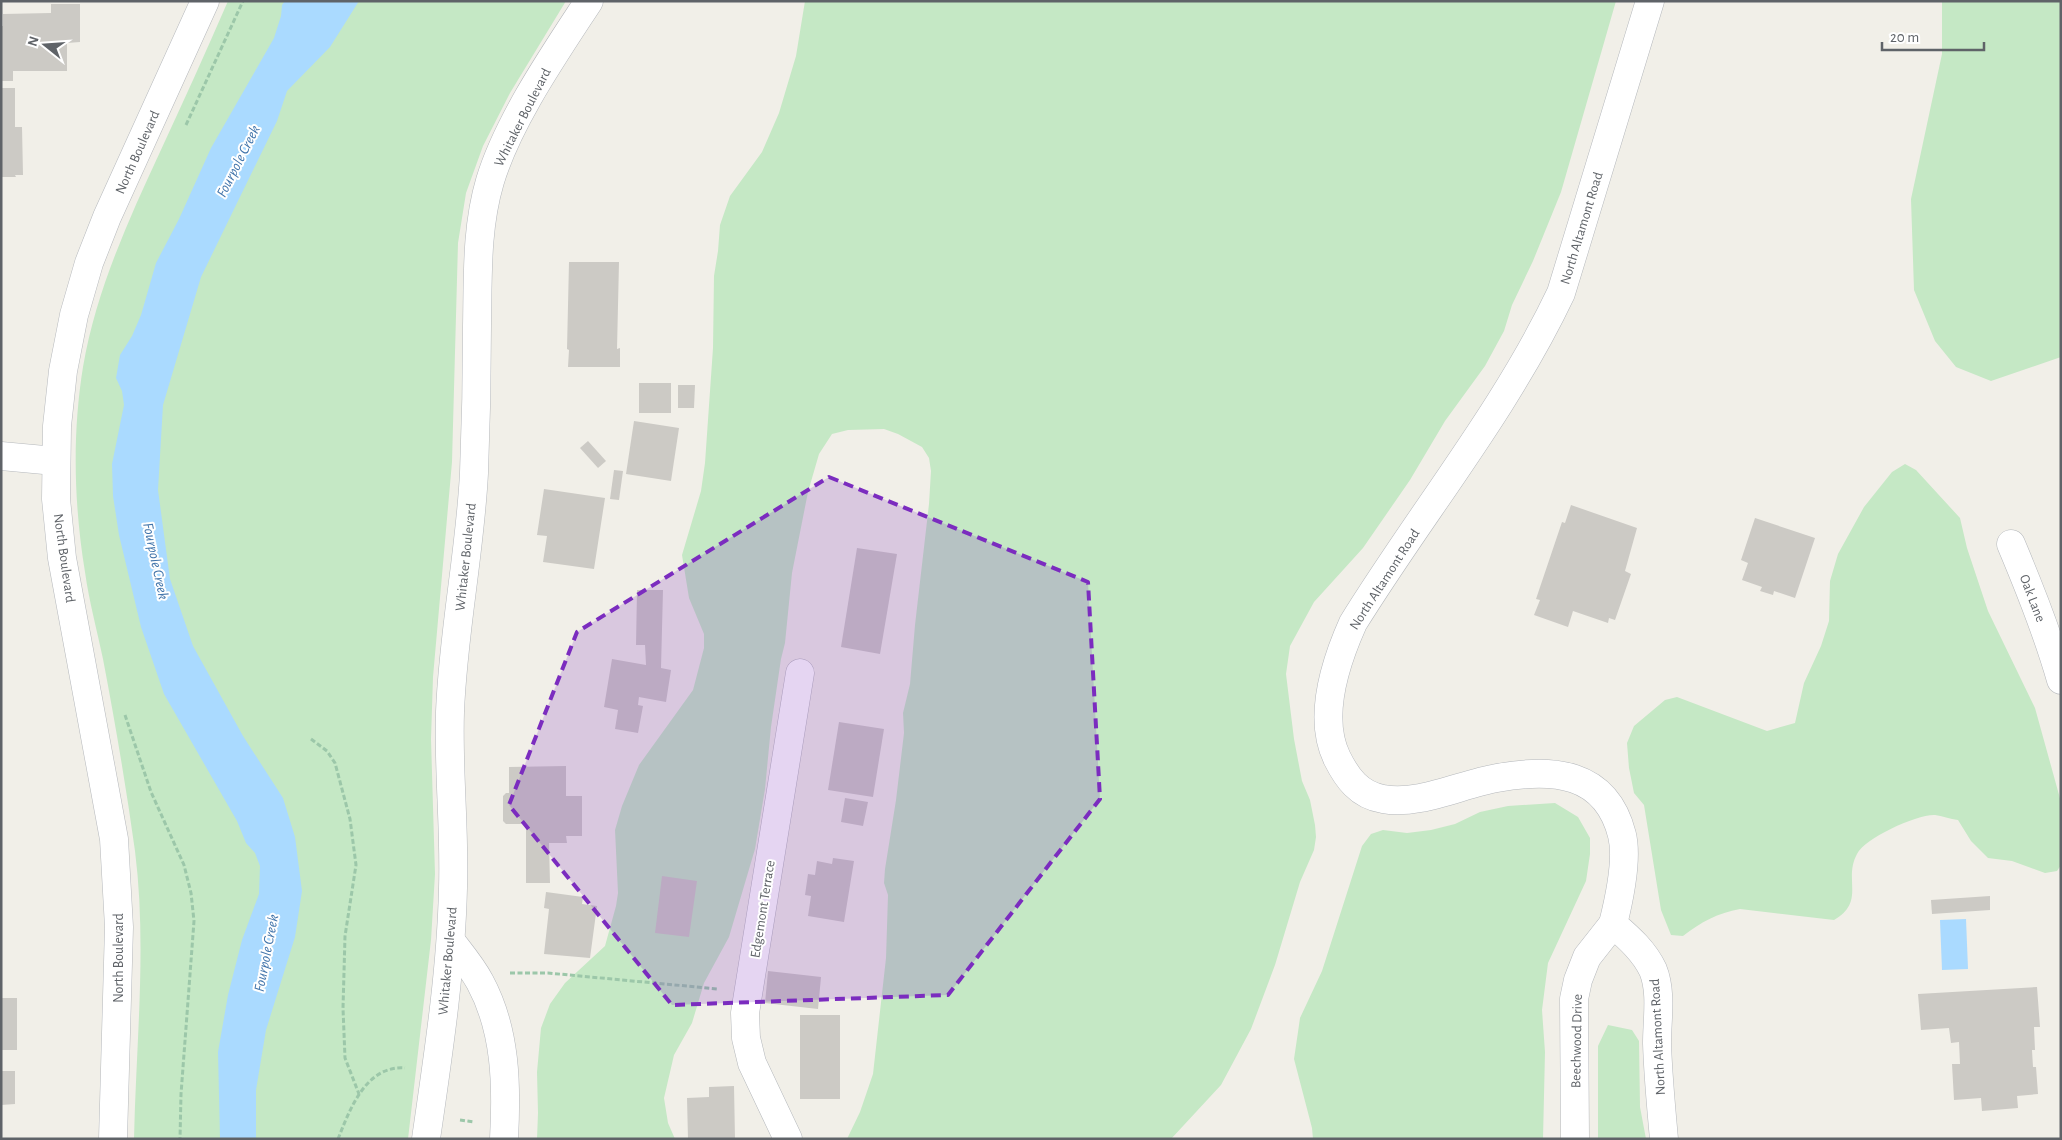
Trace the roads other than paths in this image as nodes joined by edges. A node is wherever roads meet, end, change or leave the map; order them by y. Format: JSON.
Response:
{"nodes":[{"id":1,"x":205,"y":1,"type":"edge"},
{"id":2,"x":590,"y":1,"type":"edge"},
{"id":3,"x":1650,"y":1,"type":"edge"},
{"id":4,"x":1,"y":456,"type":"edge"},
{"id":5,"x":55,"y":461,"type":"junction"},
{"id":6,"x":2011,"y":544,"type":"dead end"},
{"id":7,"x":800,"y":673,"type":"dead end"},
{"id":8,"x":2061,"y":680,"type":"edge"},
{"id":9,"x":1613,"y":924,"type":"junction"},
{"id":10,"x":451,"y":941,"type":"junction"},
{"id":11,"x":493,"y":1131,"type":"edge"},
{"id":12,"x":113,"y":1139,"type":"edge"},
{"id":13,"x":426,"y":1139,"type":"edge"},
{"id":14,"x":788,"y":1139,"type":"edge"},
{"id":15,"x":1575,"y":1139,"type":"edge"},
{"id":16,"x":1664,"y":1139,"type":"edge"}],
"edges":[{"from":1,"to":5,"type":"street","name":"North Boulevard"},
{"from":2,"to":10,"type":"street","name":"Whitaker Boulevard"},
{"from":3,"to":9,"type":"street","name":"North Altamont Road"},
{"from":4,"to":5,"type":"street"},
{"from":5,"to":12,"type":"street","name":"North Boulevard"},
{"from":6,"to":8,"type":"street","name":"Oak Lane"},
{"from":7,"to":14,"type":"street","name":"Edgemont Terrace"},
{"from":9,"to":15,"type":"street","name":"Beechwood Drive"},
{"from":9,"to":16,"type":"street","name":"North Altamont Road"},
{"from":10,"to":11,"type":"street"},
{"from":10,"to":13,"type":"street","name":"Whitaker Boulevard"}]}
